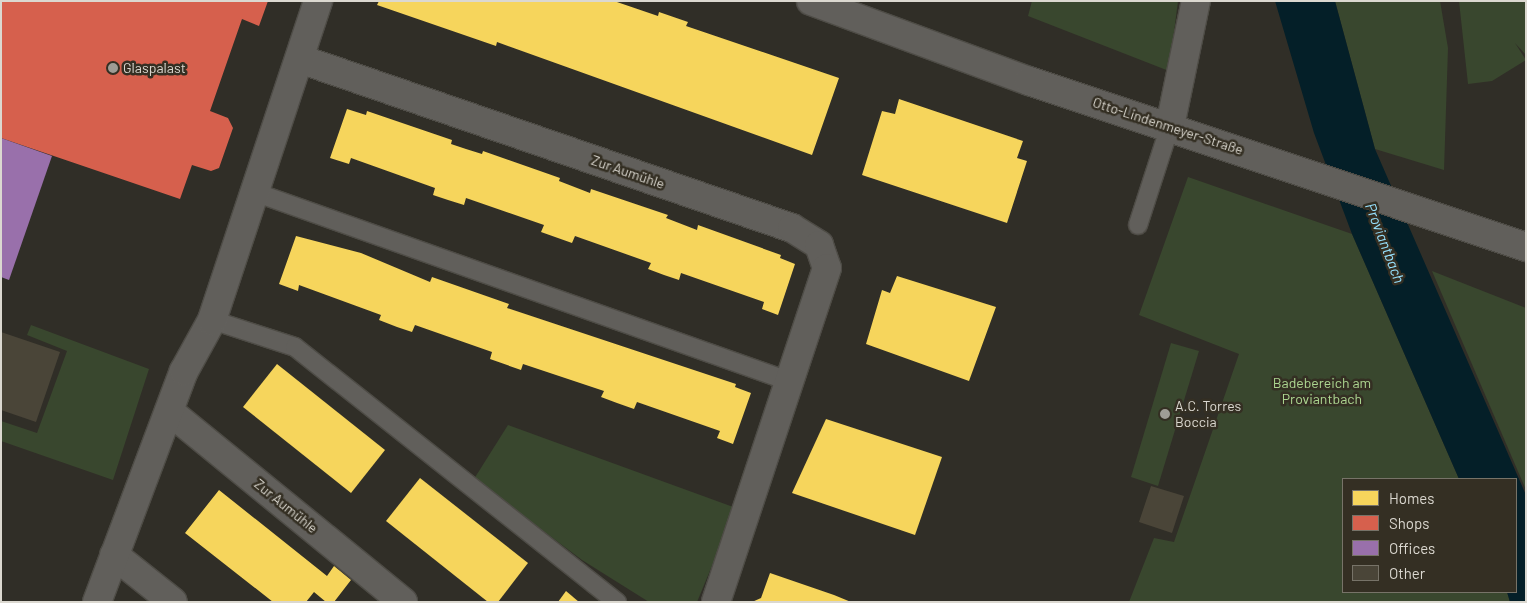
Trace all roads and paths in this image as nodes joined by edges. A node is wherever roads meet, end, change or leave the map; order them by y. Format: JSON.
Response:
{"nodes":[{"id":1,"x":318,"y":1,"type":"edge"},
{"id":2,"x":811,"y":1,"type":"edge"},
{"id":3,"x":1196,"y":1,"type":"edge"},
{"id":4,"x":300,"y":59,"type":"junction"},
{"id":5,"x":1170,"y":126,"type":"junction"},
{"id":6,"x":257,"y":193,"type":"junction"},
{"id":7,"x":1138,"y":225,"type":"dead end"},
{"id":8,"x":1526,"y":247,"type":"edge"},
{"id":9,"x":212,"y":320,"type":"junction"},
{"id":10,"x":792,"y":382,"type":"junction"},
{"id":11,"x":169,"y":410,"type":"junction"},
{"id":12,"x":114,"y":555,"type":"junction"},
{"id":13,"x":97,"y":602,"type":"edge"},
{"id":14,"x":173,"y":602,"type":"edge"},
{"id":15,"x":403,"y":602,"type":"edge"},
{"id":16,"x":617,"y":602,"type":"edge"},
{"id":17,"x":716,"y":602,"type":"edge"}],
"edges":[{"from":1,"to":4,"type":"street"},
{"from":2,"to":5,"type":"street","name":"Otto-Lindenmeyer-Straße"},
{"from":3,"to":5,"type":"street"},
{"from":4,"to":6,"type":"street"},
{"from":4,"to":10,"type":"street","name":"Zur Aumühle"},
{"from":5,"to":7,"type":"lane"},
{"from":5,"to":8,"type":"street","name":"Otto-Lindenmeyer-Straße"},
{"from":6,"to":9,"type":"street"},
{"from":6,"to":10,"type":"lane"},
{"from":9,"to":11,"type":"street"},
{"from":9,"to":16,"type":"lane"},
{"from":10,"to":17,"type":"street","name":"Zur Aumühle"},
{"from":11,"to":12,"type":"street"},
{"from":11,"to":15,"type":"street","name":"Zur Aumühle"},
{"from":12,"to":13,"type":"street"},
{"from":12,"to":14,"type":"street"}]}
